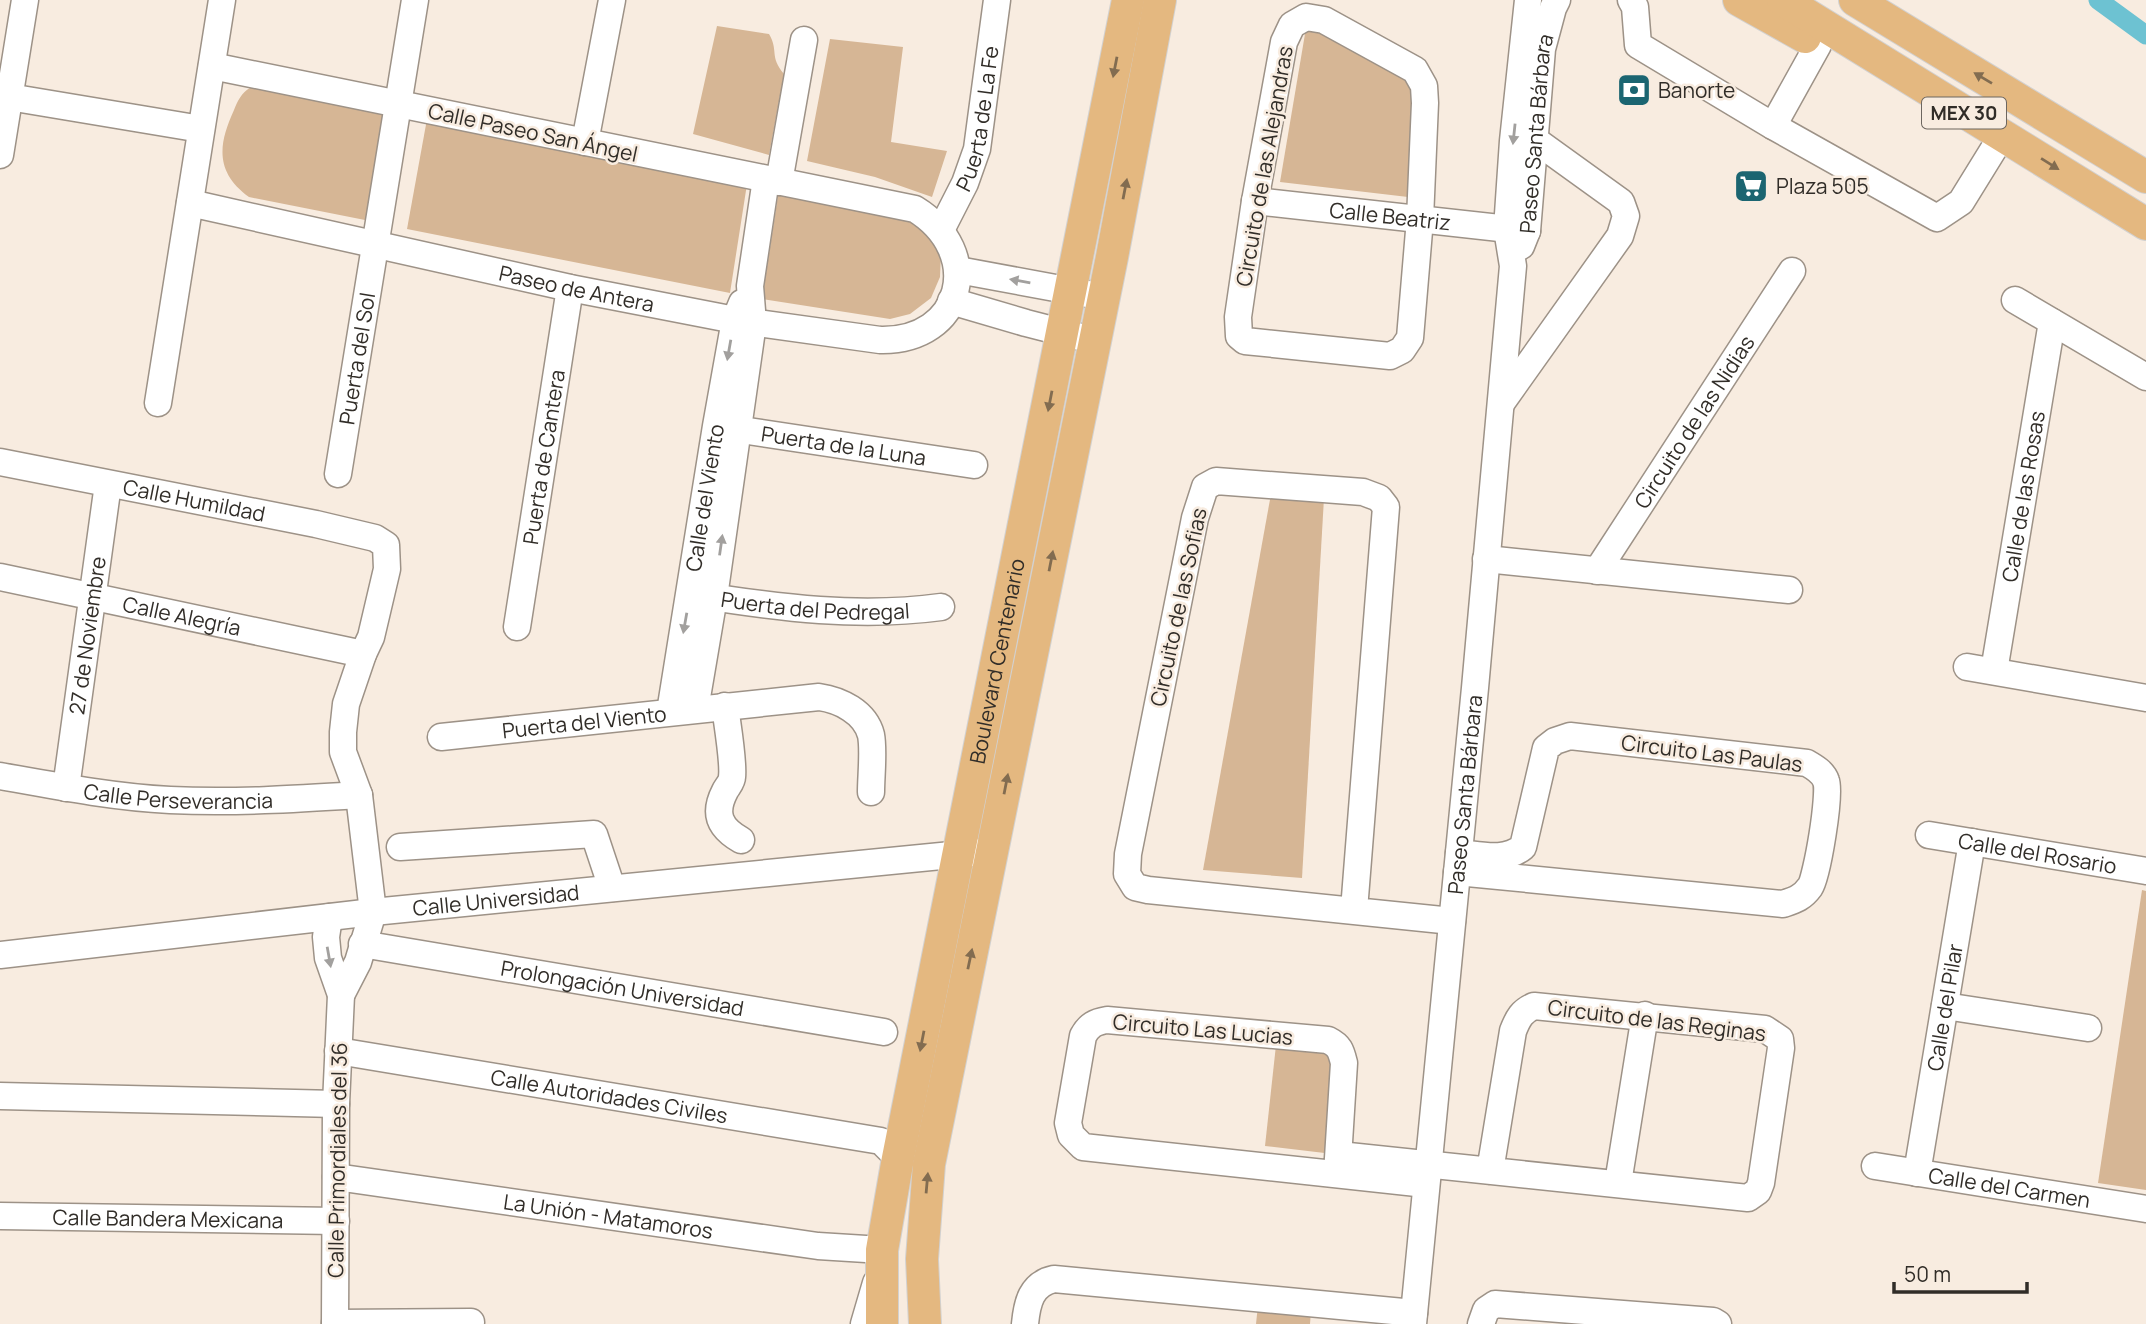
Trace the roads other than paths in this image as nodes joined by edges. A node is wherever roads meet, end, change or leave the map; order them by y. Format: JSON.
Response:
{"nodes":[{"id":1,"x":24,"y":0,"type":"edge"},
{"id":2,"x":222,"y":0,"type":"edge"},
{"id":3,"x":415,"y":0,"type":"edge"},
{"id":4,"x":612,"y":0,"type":"edge"},
{"id":5,"x":998,"y":0,"type":"edge"},
{"id":6,"x":1128,"y":0,"type":"edge"},
{"id":7,"x":1160,"y":0,"type":"edge"},
{"id":8,"x":1528,"y":0,"type":"edge"},
{"id":9,"x":1557,"y":0,"type":"edge"},
{"id":10,"x":1631,"y":0,"type":"edge"},
{"id":11,"x":1739,"y":0,"type":"edge"},
{"id":12,"x":1783,"y":0,"type":"edge"},
{"id":13,"x":1855,"y":0,"type":"edge"},
{"id":14,"x":804,"y":40,"type":"dead end"},
{"id":15,"x":1818,"y":45,"type":"junction"},
{"id":16,"x":212,"y":66,"type":"junction"},
{"id":17,"x":9,"y":97,"type":"junction"},
{"id":18,"x":398,"y":104,"type":"junction"},
{"id":19,"x":1969,"y":116,"type":"junction"},
{"id":20,"x":1773,"y":126,"type":"junction"},
{"id":21,"x":201,"y":130,"type":"junction"},
{"id":22,"x":2003,"y":134,"type":"junction"},
{"id":23,"x":1535,"y":140,"type":"junction"},
{"id":24,"x":585,"y":142,"type":"junction"},
{"id":25,"x":0,"y":155,"type":"edge"},
{"id":26,"x":2146,"y":177,"type":"edge"},
{"id":27,"x":772,"y":181,"type":"junction"},
{"id":28,"x":1255,"y":201,"type":"junction"},
{"id":29,"x":190,"y":203,"type":"junction"},
{"id":30,"x":1419,"y":219,"type":"junction"},
{"id":31,"x":2146,"y":224,"type":"edge"},
{"id":32,"x":941,"y":230,"type":"junction"},
{"id":33,"x":1517,"y":230,"type":"junction"},
{"id":34,"x":374,"y":244,"type":"junction"},
{"id":35,"x":958,"y":270,"type":"junction"},
{"id":36,"x":1792,"y":271,"type":"dead end"},
{"id":37,"x":570,"y":288,"type":"junction"},
{"id":38,"x":1072,"y":290,"type":"junction"},
{"id":39,"x":1104,"y":297,"type":"junction"},
{"id":40,"x":2015,"y":300,"type":"dead end"},
{"id":41,"x":951,"y":301,"type":"junction"},
{"id":42,"x":744,"y":322,"type":"junction"},
{"id":43,"x":2052,"y":322,"type":"junction"},
{"id":44,"x":1063,"y":334,"type":"junction"},
{"id":45,"x":1096,"y":341,"type":"junction"},
{"id":46,"x":2146,"y":377,"type":"edge"},
{"id":47,"x":158,"y":403,"type":"dead end"},
{"id":48,"x":1501,"y":403,"type":"junction"},
{"id":49,"x":727,"y":428,"type":"junction"},
{"id":50,"x":0,"y":462,"type":"edge"},
{"id":51,"x":974,"y":465,"type":"dead end"},
{"id":52,"x":338,"y":474,"type":"dead end"},
{"id":53,"x":108,"y":484,"type":"junction"},
{"id":54,"x":386,"y":545,"type":"joint"},
{"id":55,"x":1486,"y":559,"type":"junction"},
{"id":56,"x":1597,"y":571,"type":"junction"},
{"id":57,"x":0,"y":577,"type":"edge"},
{"id":58,"x":1789,"y":590,"type":"dead end"},
{"id":59,"x":702,"y":595,"type":"junction"},
{"id":60,"x":93,"y":596,"type":"junction"},
{"id":61,"x":941,"y":607,"type":"dead end"},
{"id":62,"x":517,"y":627,"type":"dead end"},
{"id":63,"x":363,"y":654,"type":"junction"},
{"id":64,"x":1967,"y":667,"type":"dead end"},
{"id":65,"x":1994,"y":671,"type":"junction"},
{"id":66,"x":2146,"y":698,"type":"edge"},
{"id":67,"x":725,"y":706,"type":"junction"},
{"id":68,"x":682,"y":711,"type":"junction"},
{"id":69,"x":441,"y":737,"type":"dead end"},
{"id":70,"x":0,"y":776,"type":"edge"},
{"id":71,"x":66,"y":788,"type":"junction"},
{"id":72,"x":871,"y":792,"type":"dead end"},
{"id":73,"x":359,"y":795,"type":"junction"},
{"id":74,"x":1929,"y":835,"type":"dead end"},
{"id":75,"x":740,"y":840,"type":"dead end"},
{"id":76,"x":1972,"y":842,"type":"junction"},
{"id":77,"x":400,"y":847,"type":"dead end"},
{"id":78,"x":992,"y":851,"type":"junction"},
{"id":79,"x":959,"y":854,"type":"junction"},
{"id":80,"x":1457,"y":863,"type":"junction"},
{"id":81,"x":2146,"y":871,"type":"edge"},
{"id":82,"x":612,"y":888,"type":"junction"},
{"id":83,"x":1354,"y":910,"type":"junction"},
{"id":84,"x":373,"y":912,"type":"junction"},
{"id":85,"x":329,"y":917,"type":"junction"},
{"id":86,"x":1452,"y":921,"type":"junction"},
{"id":87,"x":362,"y":944,"type":"junction"},
{"id":88,"x":0,"y":956,"type":"edge"},
{"id":89,"x":341,"y":995,"type":"junction"},
{"id":90,"x":1945,"y":1006,"type":"junction"},
{"id":91,"x":1645,"y":1016,"type":"junction"},
{"id":92,"x":2088,"y":1028,"type":"dead end"},
{"id":93,"x":884,"y":1032,"type":"dead end"},
{"id":94,"x":338,"y":1051,"type":"junction"},
{"id":95,"x":0,"y":1096,"type":"edge"},
{"id":96,"x":336,"y":1104,"type":"junction"},
{"id":97,"x":894,"y":1143,"type":"junction"},
{"id":98,"x":1338,"y":1165,"type":"junction"},
{"id":99,"x":1875,"y":1166,"type":"dead end"},
{"id":100,"x":1490,"y":1171,"type":"junction"},
{"id":101,"x":1917,"y":1173,"type":"junction"},
{"id":102,"x":1427,"y":1174,"type":"junction"},
{"id":103,"x":336,"y":1177,"type":"junction"},
{"id":104,"x":1618,"y":1183,"type":"junction"},
{"id":105,"x":2146,"y":1209,"type":"edge"},
{"id":106,"x":0,"y":1216,"type":"edge"},
{"id":107,"x":336,"y":1221,"type":"junction"},
{"id":108,"x":923,"y":1223,"type":"junction"},
{"id":109,"x":881,"y":1259,"type":"junction"},
{"id":110,"x":1323,"y":1315,"type":"edge"},
{"id":111,"x":1414,"y":1318,"type":"edge"},
{"id":112,"x":1610,"y":1318,"type":"edge"},
{"id":113,"x":471,"y":1322,"type":"edge"},
{"id":114,"x":335,"y":1324,"type":"edge"},
{"id":115,"x":864,"y":1324,"type":"edge"},
{"id":116,"x":882,"y":1324,"type":"edge"},
{"id":117,"x":906,"y":1324,"type":"edge"},
{"id":118,"x":925,"y":1324,"type":"edge"},
{"id":119,"x":1025,"y":1324,"type":"edge"},
{"id":120,"x":1481,"y":1324,"type":"edge"},
{"id":121,"x":1718,"y":1324,"type":"edge"}],
"edges":[{"from":1,"to":17,"type":"street"},
{"from":2,"to":16,"type":"street"},
{"from":3,"to":18,"type":"street","name":"Puerta del Sol"},
{"from":4,"to":24,"type":"street"},
{"from":5,"to":32,"type":"street","name":"Puerta de La Fe"},
{"from":6,"to":38,"type":"main road","name":"Boulevard Centenario","one_way":true},
{"from":39,"to":7,"type":"main road","name":"Boulevard Centenario","one_way":true},
{"from":8,"to":33,"type":"street","name":"Paseo Santa Bárbara","one_way":true},
{"from":9,"to":23,"type":"street","name":"Paseo Santa Bárbara"},
{"from":10,"to":20,"type":"street"},
{"from":11,"to":15,"type":"main road"},
{"from":12,"to":19,"type":"main road","number":"MEX 30"},
{"from":26,"to":13,"type":"main road","number":"MEX 30","one_way":true},
{"from":14,"to":27,"type":"street","name":"Calle del Viento"},
{"from":15,"to":19,"type":"main road"},
{"from":15,"to":20,"type":"street"},
{"from":16,"to":18,"type":"street","name":"Calle Paseo San Ángel"},
{"from":16,"to":21,"type":"street"},
{"from":17,"to":21,"type":"street"},
{"from":17,"to":25,"type":"street"},
{"from":18,"to":24,"type":"street","name":"Calle Paseo San Ángel"},
{"from":18,"to":34,"type":"street","name":"Puerta del Sol"},
{"from":19,"to":22,"type":"main road","number":"MEX 30"},
{"from":20,"to":22,"type":"street"},
{"from":21,"to":29,"type":"street"},
{"from":22,"to":31,"type":"main road","number":"MEX 30","one_way":true},
{"from":23,"to":33,"type":"street","name":"Paseo Santa Bárbara"},
{"from":23,"to":48,"type":"street"},
{"from":24,"to":27,"type":"street","name":"Calle Paseo San Ángel"},
{"from":27,"to":32,"type":"street","name":"Calle Paseo San Ángel"},
{"from":27,"to":42,"type":"street","name":"Calle del Viento"},
{"from":28,"to":30,"type":"street","name":"Calle Beatriz"},
{"from":28,"to":30,"type":"street","name":"Circuito de las Alejandras"},
{"from":28,"to":30,"type":"street","name":"Circuito de las Alejandras"},
{"from":29,"to":34,"type":"street","name":"Paseo de Antera"},
{"from":29,"to":47,"type":"street"},
{"from":30,"to":33,"type":"street","name":"Calle Beatriz"},
{"from":32,"to":35,"type":"street","name":"Calle Paseo San Ángel"},
{"from":33,"to":48,"type":"street","name":"Paseo Santa Bárbara"},
{"from":34,"to":37,"type":"street","name":"Paseo de Antera"},
{"from":34,"to":52,"type":"street","name":"Puerta del Sol"},
{"from":38,"to":35,"type":"street","one_way":true},
{"from":35,"to":41,"type":"street"},
{"from":36,"to":56,"type":"street","name":"Circuito de las Nidias"},
{"from":37,"to":42,"type":"street","name":"Paseo de Antera"},
{"from":37,"to":62,"type":"street","name":"Puerta de Cantera"},
{"from":38,"to":39,"type":"street"},
{"from":38,"to":44,"type":"main road","name":"Boulevard Centenario"},
{"from":39,"to":45,"type":"main road","name":"Boulevard Centenario"},
{"from":40,"to":43,"type":"street"},
{"from":41,"to":42,"type":"street","name":"Paseo de Antera"},
{"from":41,"to":44,"type":"street"},
{"from":42,"to":49,"type":"street","name":"Calle del Viento"},
{"from":43,"to":46,"type":"street"},
{"from":43,"to":65,"type":"street","name":"Calle de las Rosas"},
{"from":44,"to":45,"type":"street"},
{"from":44,"to":79,"type":"main road","name":"Boulevard Centenario","one_way":true},
{"from":78,"to":45,"type":"main road","name":"Boulevard Centenario","one_way":true},
{"from":48,"to":55,"type":"street","name":"Paseo Santa Bárbara"},
{"from":49,"to":51,"type":"street","name":"Puerta de la Luna"},
{"from":49,"to":59,"type":"street","name":"Calle del Viento"},
{"from":50,"to":53,"type":"street","name":"Calle Humildad"},
{"from":53,"to":54,"type":"street","name":"Calle Humildad"},
{"from":53,"to":60,"type":"street","name":"27 de Noviembre"},
{"from":54,"to":63,"type":"street","name":"Calle Primordiales del 36"},
{"from":55,"to":56,"type":"street"},
{"from":55,"to":80,"type":"street","name":"Paseo Santa Bárbara"},
{"from":56,"to":58,"type":"street"},
{"from":57,"to":60,"type":"street","name":"Calle Alegría"},
{"from":59,"to":61,"type":"street","name":"Puerta del Pedregal"},
{"from":59,"to":68,"type":"street","name":"Calle del Viento"},
{"from":60,"to":63,"type":"street","name":"Calle Alegría"},
{"from":60,"to":71,"type":"street","name":"27 de Noviembre"},
{"from":63,"to":73,"type":"street","name":"Calle Primordiales del 36"},
{"from":64,"to":65,"type":"street"},
{"from":65,"to":66,"type":"street"},
{"from":67,"to":68,"type":"street","name":"Puerta del Viento"},
{"from":67,"to":72,"type":"street","name":"Puerta del Viento"},
{"from":67,"to":75,"type":"street"},
{"from":68,"to":69,"type":"street","name":"Puerta del Viento"},
{"from":70,"to":71,"type":"street","name":"Calle Perseverancia"},
{"from":71,"to":73,"type":"street","name":"Calle Perseverancia"},
{"from":73,"to":84,"type":"street","name":"Calle Primordiales del 36"},
{"from":74,"to":76,"type":"street","name":"Calle del Rosario"},
{"from":76,"to":81,"type":"street","name":"Calle del Rosario"},
{"from":76,"to":90,"type":"street","name":"Calle del Pilar"},
{"from":77,"to":82,"type":"street"},
{"from":78,"to":79,"type":"street","name":"Calle Universidad"},
{"from":108,"to":78,"type":"main road","name":"Boulevard Centenario","one_way":true},
{"from":79,"to":82,"type":"street","name":"Calle Universidad"},
{"from":79,"to":97,"type":"main road","name":"Boulevard Centenario","one_way":true},
{"from":80,"to":80,"type":"street","name":"Circuito Las Paulas"},
{"from":80,"to":86,"type":"street","name":"Paseo Santa Bárbara"},
{"from":82,"to":84,"type":"street","name":"Calle Universidad"},
{"from":83,"to":83,"type":"street","name":"Circuito de las Sofias"},
{"from":83,"to":86,"type":"street","name":"Circuito de las Sofias"},
{"from":84,"to":85,"type":"street","name":"Calle Universidad"},
{"from":84,"to":87,"type":"street","name":"Calle Primordiales del 36"},
{"from":85,"to":88,"type":"street","name":"Calle Universidad"},
{"from":85,"to":89,"type":"street","name":"Calle Primordiales del 36","one_way":true},
{"from":86,"to":102,"type":"street","name":"Paseo Santa Bárbara"},
{"from":87,"to":89,"type":"street","name":"Calle Primordiales del 36"},
{"from":87,"to":93,"type":"street","name":"Prolongación Universidad"},
{"from":89,"to":94,"type":"street","name":"Calle Primordiales del 36"},
{"from":90,"to":92,"type":"street"},
{"from":90,"to":101,"type":"street","name":"Calle del Pilar"},
{"from":91,"to":100,"type":"street","name":"Circuito de las Reginas"},
{"from":91,"to":104,"type":"street"},
{"from":91,"to":104,"type":"street","name":"Circuito de las Reginas"},
{"from":94,"to":96,"type":"street","name":"Calle Primordiales del 36"},
{"from":94,"to":97,"type":"street","name":"Calle Autoridades Civiles"},
{"from":95,"to":96,"type":"street"},
{"from":96,"to":103,"type":"street","name":"Calle Primordiales del 36"},
{"from":97,"to":109,"type":"main road","name":"Boulevard Centenario"},
{"from":98,"to":98,"type":"street","name":"Circuito Las Lucias"},
{"from":98,"to":102,"type":"street","name":"Circuito Las Lucias"},
{"from":99,"to":101,"type":"street","name":"Calle del Carmen"},
{"from":100,"to":102,"type":"street","name":"Circuito de las Reginas"},
{"from":100,"to":104,"type":"street","name":"Circuito de las Reginas"},
{"from":101,"to":105,"type":"street","name":"Calle del Carmen"},
{"from":102,"to":111,"type":"street","name":"Paseo Santa Bárbara"},
{"from":103,"to":107,"type":"street","name":"Calle Primordiales del 36"},
{"from":103,"to":109,"type":"street","name":"La Unión - Matamoros"},
{"from":106,"to":107,"type":"street","name":"Calle Bandera Mexicana"},
{"from":107,"to":114,"type":"street","name":"Calle Primordiales del 36"},
{"from":108,"to":117,"type":"main road"},
{"from":108,"to":118,"type":"main road","name":"Boulevard Centenario"},
{"from":109,"to":115,"type":"street"},
{"from":109,"to":116,"type":"main road","name":"Boulevard Centenario"},
{"from":110,"to":111,"type":"street"},
{"from":110,"to":119,"type":"street"},
{"from":112,"to":120,"type":"street"},
{"from":112,"to":121,"type":"street"},
{"from":113,"to":114,"type":"street"}]}
